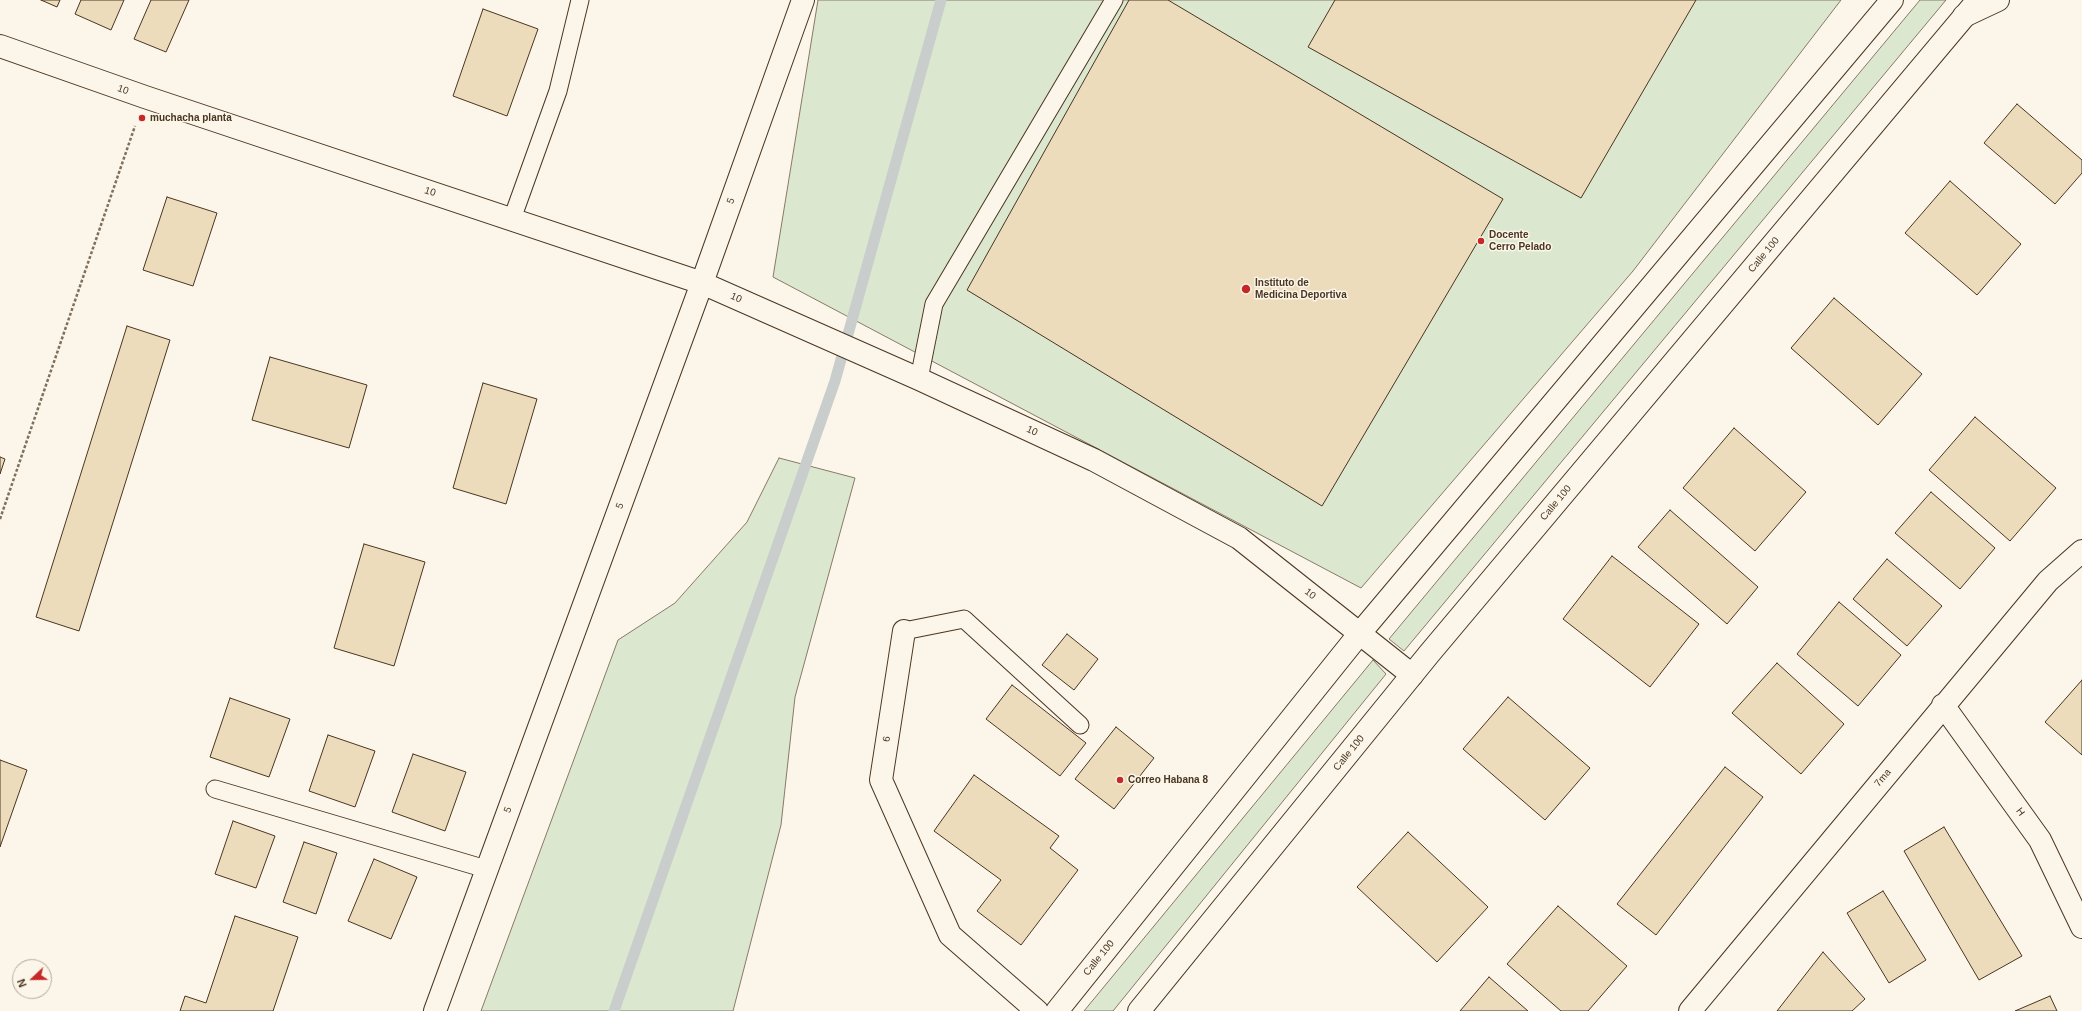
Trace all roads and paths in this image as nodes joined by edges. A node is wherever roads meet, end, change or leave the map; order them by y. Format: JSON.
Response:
{"nodes":[{"id":1,"x":580,"y":0,"type":"edge"},
{"id":2,"x":803,"y":0,"type":"edge"},
{"id":3,"x":1114,"y":0,"type":"edge"},
{"id":4,"x":1892,"y":0,"type":"edge"},
{"id":5,"x":1978,"y":0,"type":"edge"},
{"id":6,"x":1998,"y":0,"type":"edge"},
{"id":7,"x":1964,"y":16,"type":"junction"},
{"id":8,"x":0,"y":46,"type":"edge"},
{"id":9,"x":145,"y":97,"type":"junction"},
{"id":10,"x":512,"y":219,"type":"junction"},
{"id":11,"x":702,"y":283,"type":"junction"},
{"id":12,"x":919,"y":379,"type":"junction"},
{"id":13,"x":0,"y":519,"type":"edge"},
{"id":14,"x":2082,"y":551,"type":"edge"},
{"id":15,"x":904,"y":631,"type":"joint"},
{"id":16,"x":1360,"y":633,"type":"junction"},
{"id":17,"x":1412,"y":675,"type":"junction"},
{"id":18,"x":1943,"y":705,"type":"junction"},
{"id":19,"x":1080,"y":725,"type":"dead end"},
{"id":20,"x":215,"y":789,"type":"dead end"},
{"id":21,"x":486,"y":869,"type":"junction"},
{"id":22,"x":2082,"y":926,"type":"edge"},
{"id":23,"x":435,"y":1011,"type":"edge"},
{"id":24,"x":1037,"y":1011,"type":"edge"},
{"id":25,"x":1057,"y":1011,"type":"edge"},
{"id":26,"x":1140,"y":1011,"type":"edge"},
{"id":27,"x":1690,"y":1011,"type":"edge"}],
"edges":[{"from":1,"to":10,"type":"lane"},
{"from":2,"to":11,"type":"main road","name":"5"},
{"from":3,"to":12,"type":"lane"},
{"from":4,"to":16,"type":"main road","name":"Calle 100"},
{"from":5,"to":7,"type":"main road","name":"Calle 100"},
{"from":6,"to":7,"type":"main road"},
{"from":7,"to":17,"type":"main road","name":"Calle 100"},
{"from":8,"to":9,"type":"main road","name":"10"},
{"from":9,"to":10,"type":"main road","name":"10"},
{"from":9,"to":13,"type":"path"},
{"from":10,"to":11,"type":"main road","name":"10"},
{"from":11,"to":12,"type":"main road","name":"10"},
{"from":11,"to":21,"type":"main road","name":"5"},
{"from":12,"to":16,"type":"main road","name":"10"},
{"from":14,"to":18,"type":"main road","name":"7ma"},
{"from":15,"to":19,"type":"lane","name":"6"},
{"from":15,"to":24,"type":"main road","name":"6"},
{"from":16,"to":17,"type":"main road","name":"10"},
{"from":16,"to":25,"type":"main road","name":"Calle 100"},
{"from":17,"to":26,"type":"main road","name":"Calle 100"},
{"from":18,"to":22,"type":"main road","name":"H"},
{"from":18,"to":27,"type":"main road","name":"7ma"},
{"from":20,"to":21,"type":"lane"},
{"from":21,"to":23,"type":"main road","name":"5"}]}
